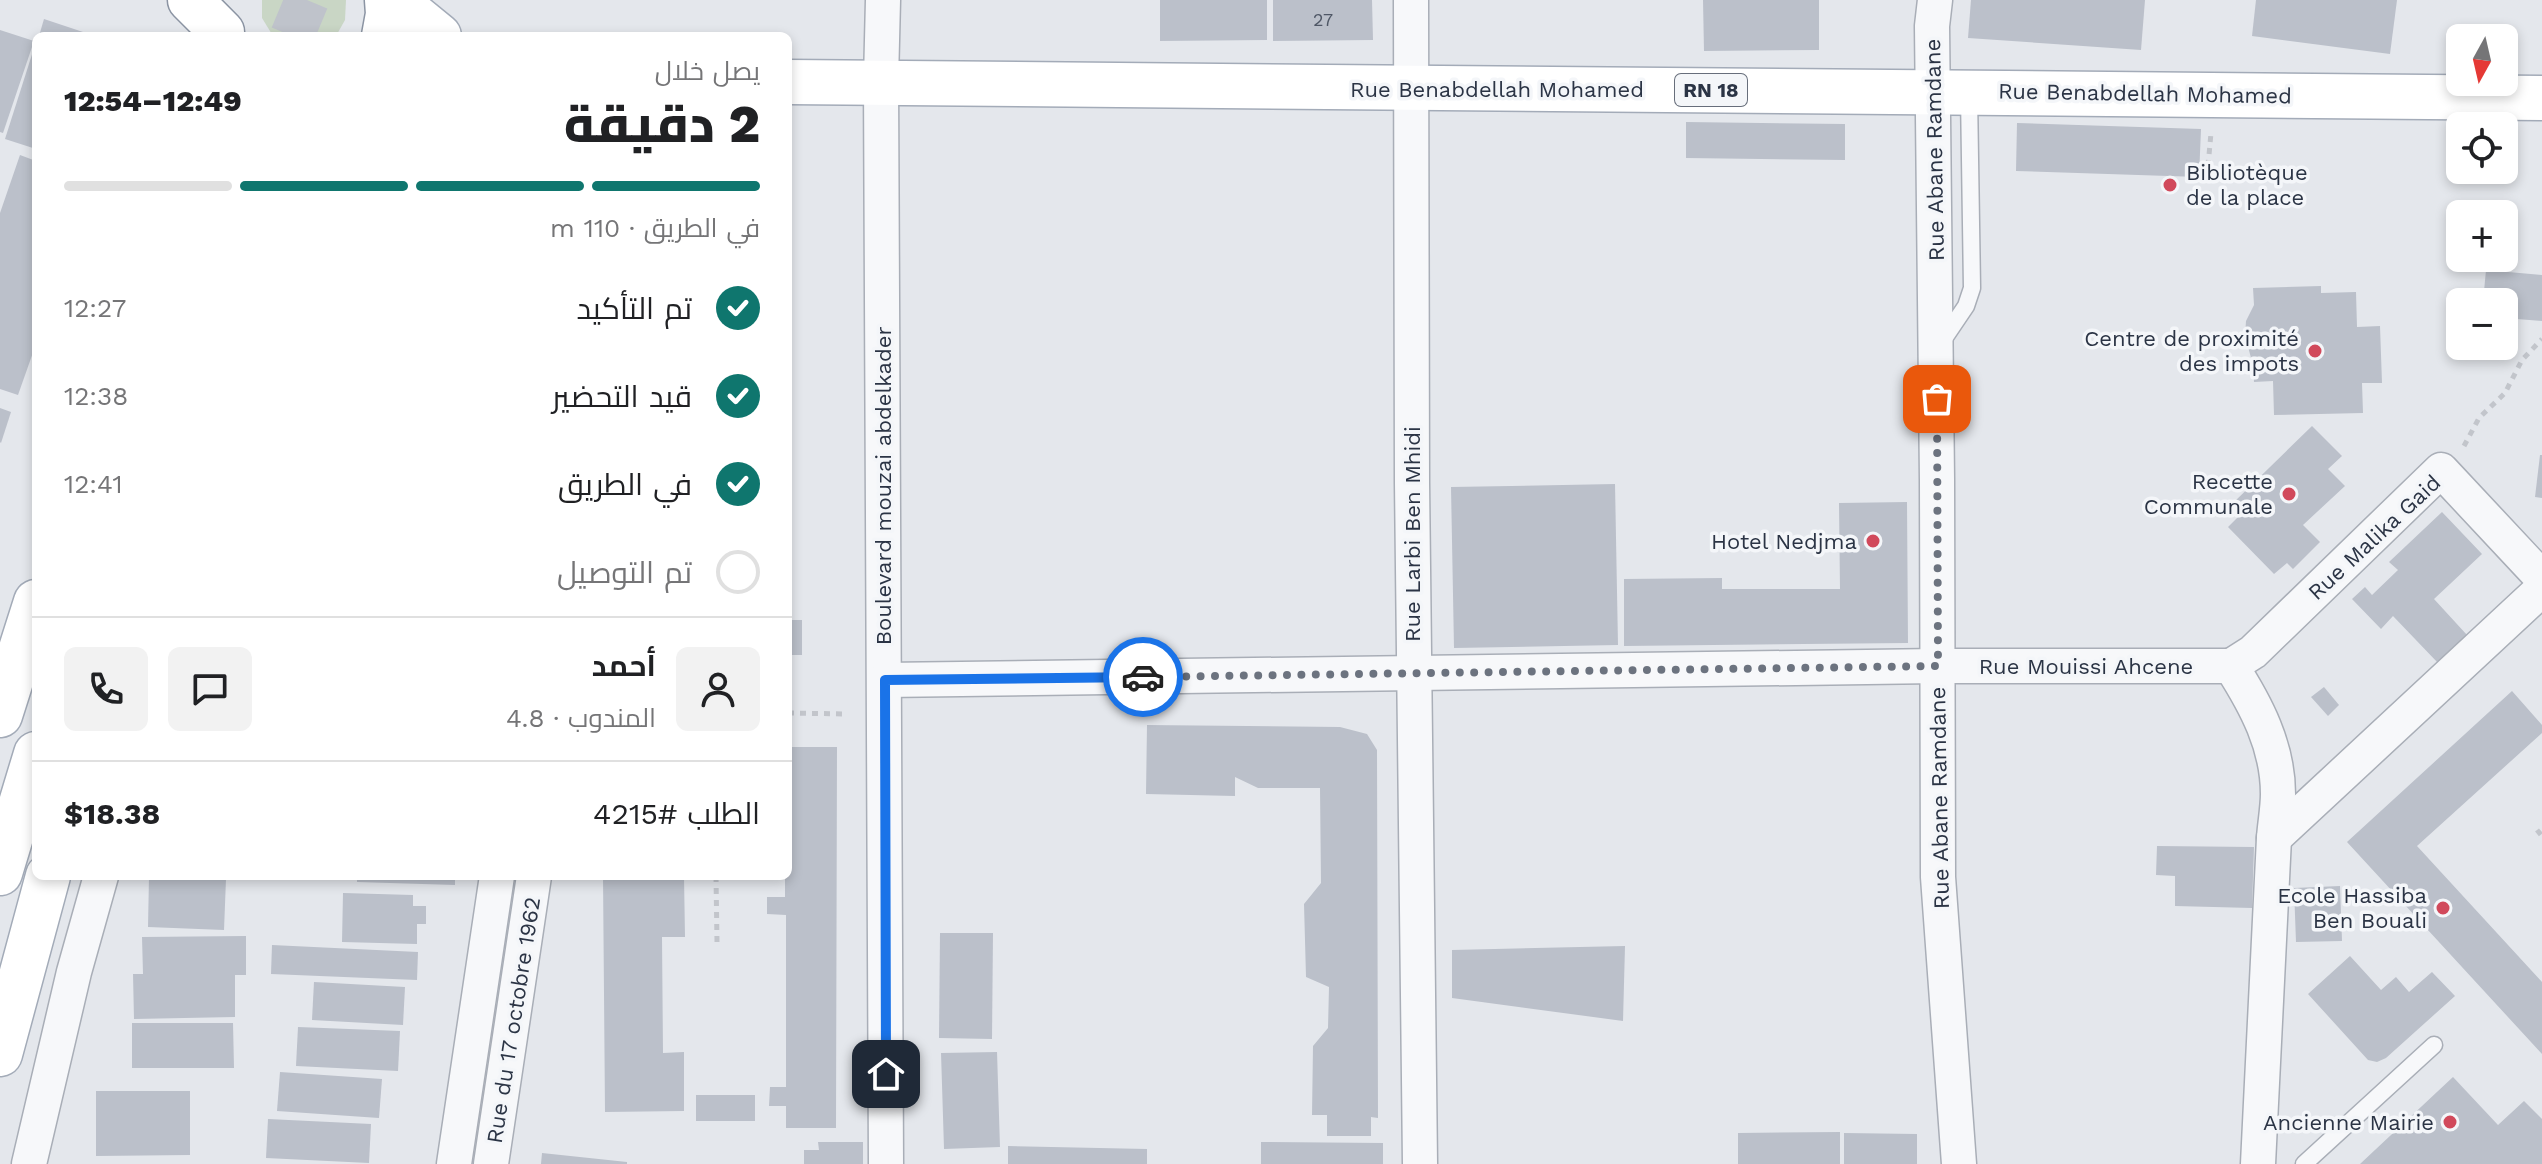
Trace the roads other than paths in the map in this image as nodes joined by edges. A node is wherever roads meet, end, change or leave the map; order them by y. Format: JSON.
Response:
{"nodes":[{"id":1,"x":190,"y":0,"type":"edge"},
{"id":2,"x":387,"y":0,"type":"edge"},
{"id":3,"x":395,"y":0,"type":"edge"},
{"id":4,"x":883,"y":0,"type":"edge"},
{"id":5,"x":1411,"y":0,"type":"edge"},
{"id":6,"x":1935,"y":0,"type":"edge"},
{"id":7,"x":223,"y":23,"type":"edge"},
{"id":8,"x":385,"y":32,"type":"edge"},
{"id":9,"x":434,"y":32,"type":"edge"},
{"id":10,"x":881,"y":81,"type":"junction"},
{"id":11,"x":792,"y":82,"type":"edge"},
{"id":12,"x":1412,"y":89,"type":"junction"},
{"id":13,"x":1951,"y":91,"type":"junction"},
{"id":14,"x":2542,"y":98,"type":"edge"},
{"id":15,"x":2542,"y":578,"type":"edge"},
{"id":16,"x":2542,"y":589,"type":"edge"},
{"id":17,"x":32,"y":615,"type":"edge"},
{"id":18,"x":1938,"y":666,"type":"junction"},
{"id":19,"x":2231,"y":666,"type":"junction"},
{"id":20,"x":1414,"y":674,"type":"junction"},
{"id":21,"x":885,"y":680,"type":"junction"},
{"id":22,"x":0,"y":715,"type":"edge"},
{"id":23,"x":32,"y":767,"type":"edge"},
{"id":24,"x":2274,"y":838,"type":"junction"},
{"id":25,"x":0,"y":873,"type":"edge"},
{"id":26,"x":47,"y":880,"type":"edge"},
{"id":27,"x":100,"y":880,"type":"edge"},
{"id":28,"x":496,"y":880,"type":"edge"},
{"id":29,"x":533,"y":880,"type":"edge"},
{"id":30,"x":2434,"y":1045,"type":"dead end"},
{"id":31,"x":0,"y":1054,"type":"edge"},
{"id":32,"x":29,"y":1164,"type":"edge"},
{"id":33,"x":454,"y":1164,"type":"edge"},
{"id":34,"x":491,"y":1164,"type":"edge"},
{"id":35,"x":886,"y":1164,"type":"edge"},
{"id":36,"x":1420,"y":1164,"type":"edge"},
{"id":37,"x":1959,"y":1164,"type":"edge"},
{"id":38,"x":2258,"y":1164,"type":"edge"},
{"id":39,"x":2304,"y":1164,"type":"edge"}],
"edges":[{"from":1,"to":7,"type":"main road"},
{"from":2,"to":8,"type":"main road"},
{"from":3,"to":9,"type":"main road"},
{"from":4,"to":10,"type":"street","name":"Boulevard mouzai abdelkader"},
{"from":5,"to":12,"type":"street","name":"Rue Larbi Ben Mhidi"},
{"from":6,"to":13,"type":"street","name":"Rue Abane Ramdane"},
{"from":10,"to":11,"type":"main road","name":"Rue Benabdellah Mohamed","number":"RN 18"},
{"from":10,"to":12,"type":"main road","name":"Rue Benabdellah Mohamed","number":"RN 18"},
{"from":10,"to":21,"type":"street","name":"Boulevard mouzai abdelkader"},
{"from":12,"to":13,"type":"main road","name":"Rue Benabdellah Mohamed","number":"RN 18"},
{"from":12,"to":20,"type":"street","name":"Rue Larbi Ben Mhidi"},
{"from":13,"to":14,"type":"main road","name":"Rue Benabdellah Mohamed","number":"RN 18"},
{"from":13,"to":18,"type":"street","name":"Rue Abane Ramdane"},
{"from":15,"to":19,"type":"street","name":"Rue Malika Gaid"},
{"from":16,"to":24,"type":"street"},
{"from":17,"to":22,"type":"main road"},
{"from":18,"to":19,"type":"street","name":"Rue Mouissi Ahcene"},
{"from":18,"to":20,"type":"street","name":"Rue Mouissi Ahcene"},
{"from":18,"to":37,"type":"street","name":"Rue Abane Ramdane"},
{"from":19,"to":24,"type":"street"},
{"from":20,"to":21,"type":"street","name":"Rue Mouissi Ahcene"},
{"from":20,"to":36,"type":"street","name":"Rue Larbi Ben Mhidi"},
{"from":21,"to":35,"type":"street","name":"Boulevard mouzai abdelkader"},
{"from":23,"to":25,"type":"main road"},
{"from":24,"to":38,"type":"street"},
{"from":26,"to":31,"type":"main road"},
{"from":27,"to":32,"type":"street"},
{"from":28,"to":33,"type":"street","name":"Rue du 17 octobre 1962"},
{"from":29,"to":34,"type":"street","name":"Rue du 17 octobre 1962"},
{"from":30,"to":39,"type":"lane"}]}
